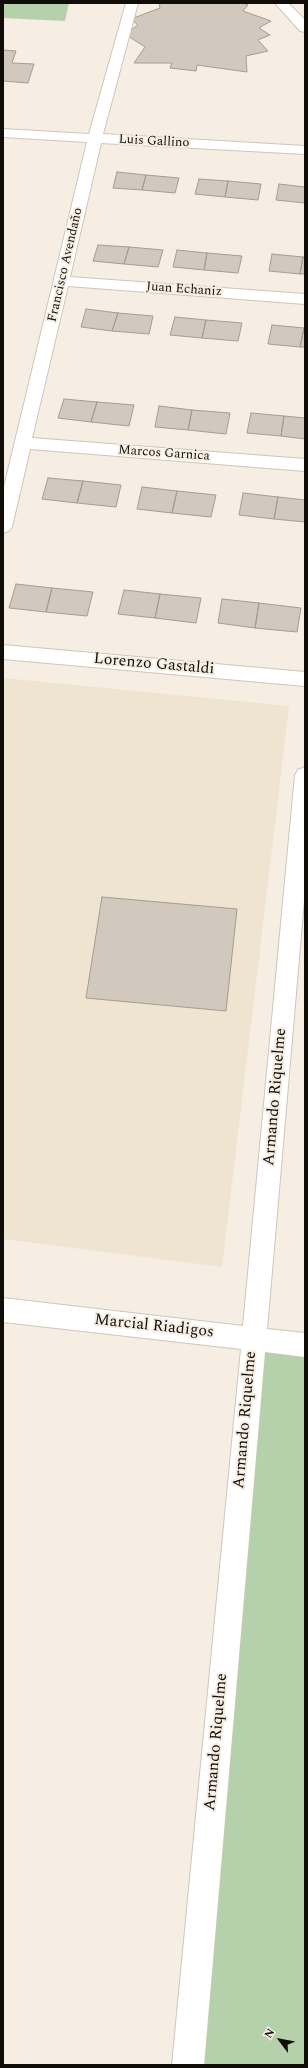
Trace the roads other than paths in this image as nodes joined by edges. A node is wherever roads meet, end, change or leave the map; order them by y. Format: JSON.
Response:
{"nodes":[{"id":1,"x":132,"y":3,"type":"edge"},
{"id":2,"x":281,"y":3,"type":"edge"},
{"id":3,"x":305,"y":28,"type":"edge"},
{"id":4,"x":3,"y":133,"type":"edge"},
{"id":5,"x":95,"y":139,"type":"junction"},
{"id":6,"x":305,"y":150,"type":"edge"},
{"id":7,"x":62,"y":281,"type":"junction"},
{"id":8,"x":305,"y":299,"type":"edge"},
{"id":9,"x":23,"y":443,"type":"junction"},
{"id":10,"x":305,"y":465,"type":"edge"},
{"id":11,"x":3,"y":527,"type":"edge"},
{"id":12,"x":3,"y":652,"type":"edge"},
{"id":13,"x":305,"y":679,"type":"edge"},
{"id":14,"x":305,"y":775,"type":"edge"},
{"id":15,"x":296,"y":964,"type":"edge"},
{"id":16,"x":3,"y":1310,"type":"edge"},
{"id":17,"x":254,"y":1339,"type":"junction"},
{"id":18,"x":305,"y":1345,"type":"edge"},
{"id":19,"x":188,"y":2065,"type":"edge"}],
"edges":[{"from":1,"to":5,"type":"street","name":"Francisco Avendaño"},
{"from":2,"to":3,"type":"street"},
{"from":4,"to":5,"type":"street","name":"Luis Gallino"},
{"from":5,"to":6,"type":"street","name":"Luis Gallino"},
{"from":5,"to":7,"type":"street","name":"Francisco Avendaño"},
{"from":7,"to":8,"type":"street","name":"Juan Echaniz"},
{"from":7,"to":9,"type":"street","name":"Francisco Avendaño"},
{"from":9,"to":10,"type":"street","name":"Marcos Garnica"},
{"from":9,"to":11,"type":"street","name":"Francisco Avendaño"},
{"from":12,"to":13,"type":"street","name":"Lorenzo Gastaldi"},
{"from":14,"to":15,"type":"street","name":"Armando Riquelme"},
{"from":15,"to":17,"type":"street","name":"Armando Riquelme"},
{"from":16,"to":17,"type":"street","name":"Marcial Riadigos"},
{"from":17,"to":18,"type":"street","name":"Marcial Riadigos"},
{"from":17,"to":19,"type":"street","name":"Armando Riquelme"}]}
